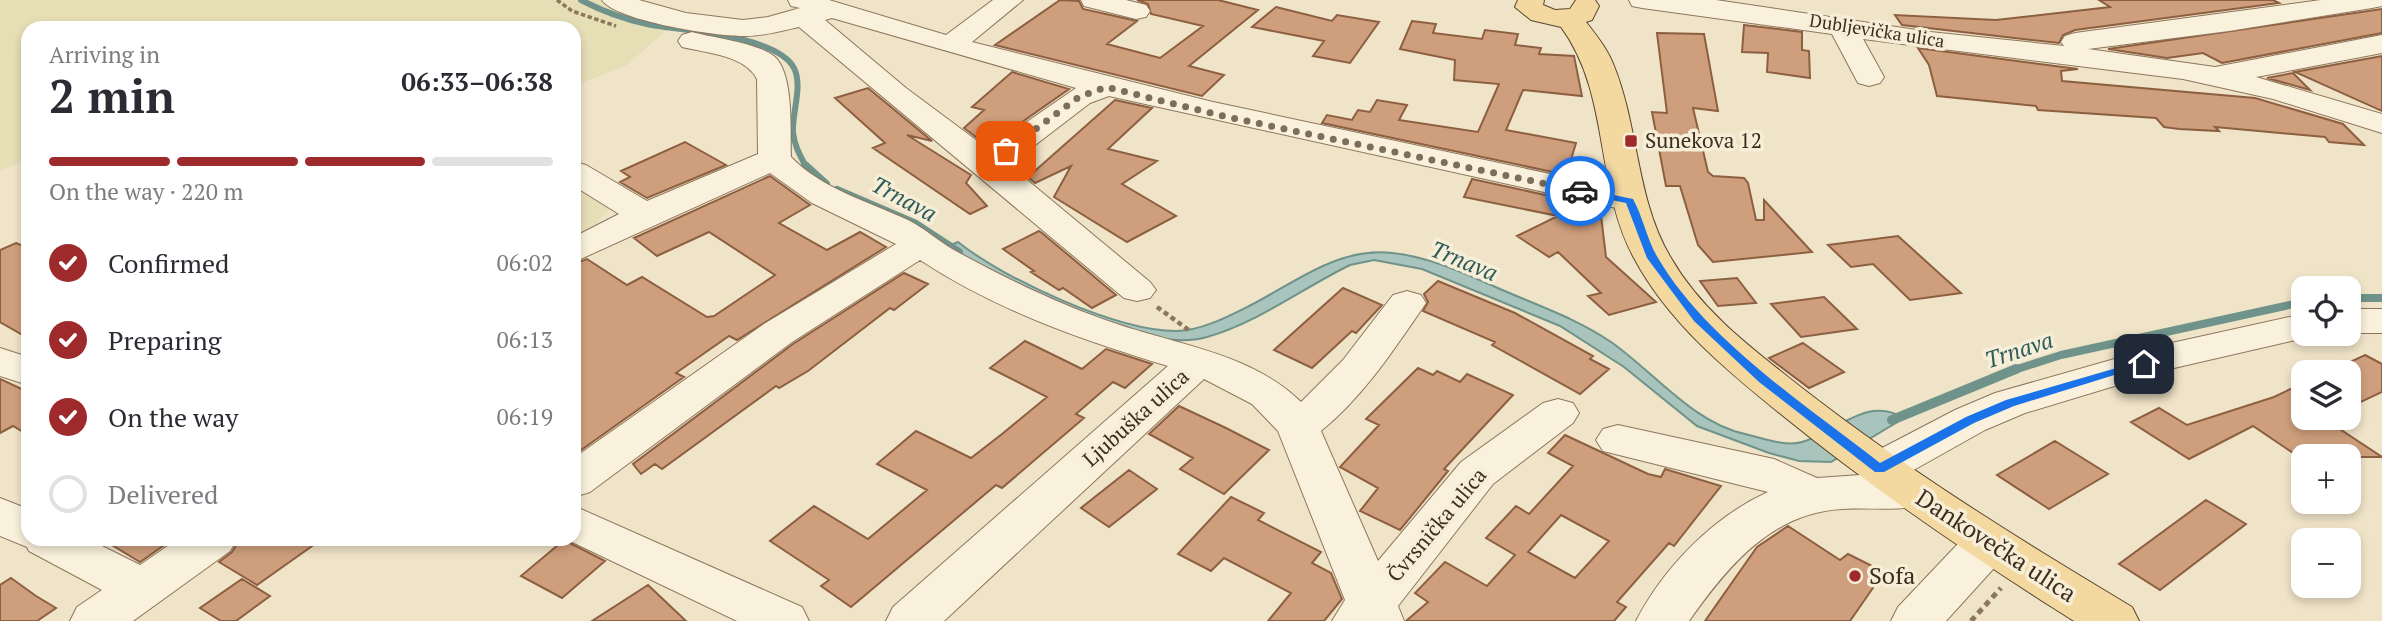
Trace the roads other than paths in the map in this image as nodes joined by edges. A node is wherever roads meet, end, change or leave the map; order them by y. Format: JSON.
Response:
{"nodes":[{"id":1,"x":615,"y":0,"type":"edge"},
{"id":2,"x":1010,"y":0,"type":"edge"},
{"id":3,"x":1094,"y":0,"type":"edge"},
{"id":4,"x":1642,"y":0,"type":"edge"},
{"id":5,"x":1858,"y":0,"type":"edge"},
{"id":6,"x":2372,"y":0,"type":"edge"},
{"id":7,"x":1524,"y":1,"type":"edge"},
{"id":8,"x":802,"y":8,"type":"edge"},
{"id":9,"x":1573,"y":9,"type":"edge"},
{"id":10,"x":1136,"y":11,"type":"dead end"},
{"id":11,"x":1842,"y":26,"type":"junction"},
{"id":12,"x":1875,"y":32,"type":"junction"},
{"id":13,"x":692,"y":41,"type":"dead end"},
{"id":14,"x":945,"y":43,"type":"junction"},
{"id":15,"x":2382,"y":44,"type":"edge"},
{"id":16,"x":2028,"y":50,"type":"junction"},
{"id":17,"x":894,"y":66,"type":"junction"},
{"id":18,"x":2213,"y":76,"type":"junction"},
{"id":19,"x":1869,"y":77,"type":"dead end"},
{"id":20,"x":1106,"y":87,"type":"junction"},
{"id":21,"x":2382,"y":97,"type":"edge"},
{"id":22,"x":2333,"y":107,"type":"junction"},
{"id":23,"x":2382,"y":124,"type":"edge"},
{"id":24,"x":775,"y":159,"type":"junction"},
{"id":25,"x":988,"y":165,"type":"junction"},
{"id":26,"x":581,"y":177,"type":"edge"},
{"id":27,"x":1630,"y":201,"type":"junction"},
{"id":28,"x":645,"y":215,"type":"junction"},
{"id":29,"x":921,"y":244,"type":"junction"},
{"id":30,"x":581,"y":247,"type":"edge"},
{"id":31,"x":1137,"y":290,"type":"road end"},
{"id":32,"x":1407,"y":303,"type":"dead end"},
{"id":33,"x":2361,"y":321,"type":"edge"},
{"id":34,"x":2382,"y":321,"type":"edge"},
{"id":35,"x":2291,"y":329,"type":"edge"},
{"id":36,"x":1192,"y":344,"type":"junction"},
{"id":37,"x":0,"y":361,"type":"edge"},
{"id":38,"x":21,"y":369,"type":"edge"},
{"id":39,"x":1558,"y":413,"type":"dead end"},
{"id":40,"x":1298,"y":428,"type":"junction"},
{"id":41,"x":1618,"y":440,"type":"dead end"},
{"id":42,"x":1883,"y":471,"type":"junction"},
{"id":43,"x":581,"y":476,"type":"edge"},
{"id":44,"x":1812,"y":496,"type":"junction"},
{"id":45,"x":0,"y":515,"type":"edge"},
{"id":46,"x":21,"y":526,"type":"edge"},
{"id":47,"x":581,"y":526,"type":"edge"},
{"id":48,"x":60,"y":546,"type":"edge"},
{"id":49,"x":203,"y":546,"type":"edge"},
{"id":50,"x":1996,"y":564,"type":"junction"},
{"id":51,"x":142,"y":588,"type":"junction"},
{"id":52,"x":1370,"y":615,"type":"edge"},
{"id":53,"x":99,"y":620,"type":"edge"},
{"id":54,"x":784,"y":621,"type":"edge"},
{"id":55,"x":911,"y":621,"type":"edge"},
{"id":56,"x":1661,"y":621,"type":"edge"},
{"id":57,"x":1916,"y":621,"type":"edge"},
{"id":58,"x":2114,"y":621,"type":"edge"}],
"edges":[{"from":1,"to":8,"type":"street"},
{"from":2,"to":14,"type":"street"},
{"from":3,"to":10,"type":"street"},
{"from":4,"to":11,"type":"street","name":"Dubljevička ulica"},
{"from":5,"to":12,"type":"street"},
{"from":6,"to":16,"type":"street","name":"Dubljevička ulica"},
{"from":7,"to":9,"type":"main road"},
{"from":8,"to":14,"type":"street"},
{"from":8,"to":17,"type":"street"},
{"from":9,"to":27,"type":"main road","name":"Dankovečka ulica"},
{"from":11,"to":12,"type":"street","name":"Dubljevička ulica"},
{"from":11,"to":19,"type":"street"},
{"from":12,"to":16,"type":"street","name":"Dubljevička ulica"},
{"from":13,"to":24,"type":"street"},
{"from":14,"to":17,"type":"street"},
{"from":14,"to":20,"type":"street"},
{"from":15,"to":18,"type":"street","name":"Dubljevička ulica"},
{"from":16,"to":18,"type":"street","name":"Dubljevička ulica"},
{"from":17,"to":25,"type":"street"},
{"from":18,"to":22,"type":"street","name":"Dubljevička ulica"},
{"from":20,"to":25,"type":"street"},
{"from":20,"to":27,"type":"street"},
{"from":21,"to":22,"type":"street","name":"Dubljevička ulica"},
{"from":22,"to":23,"type":"street","name":"Dubljevička ulica"},
{"from":24,"to":28,"type":"street"},
{"from":24,"to":29,"type":"street","name":"Ljubuška ulica"},
{"from":25,"to":31,"type":"street"},
{"from":26,"to":28,"type":"street"},
{"from":27,"to":42,"type":"main road","name":"Dankovečka ulica"},
{"from":28,"to":30,"type":"street"},
{"from":29,"to":36,"type":"street","name":"Ljubuška ulica"},
{"from":29,"to":43,"type":"street"},
{"from":32,"to":40,"type":"street"},
{"from":33,"to":34,"type":"street"},
{"from":35,"to":42,"type":"street"},
{"from":36,"to":40,"type":"street"},
{"from":36,"to":55,"type":"street","name":"Ljubuška ulica"},
{"from":37,"to":38,"type":"street"},
{"from":39,"to":52,"type":"street","name":"Čvrsnička ulica"},
{"from":40,"to":52,"type":"street"},
{"from":41,"to":44,"type":"street"},
{"from":42,"to":44,"type":"street"},
{"from":42,"to":50,"type":"main road","name":"Dankovečka ulica"},
{"from":44,"to":56,"type":"street"},
{"from":45,"to":46,"type":"street"},
{"from":47,"to":54,"type":"street"},
{"from":48,"to":51,"type":"street"},
{"from":49,"to":51,"type":"street"},
{"from":50,"to":57,"type":"street"},
{"from":50,"to":58,"type":"main road","name":"Dankovečka ulica"},
{"from":51,"to":53,"type":"street"}]}
